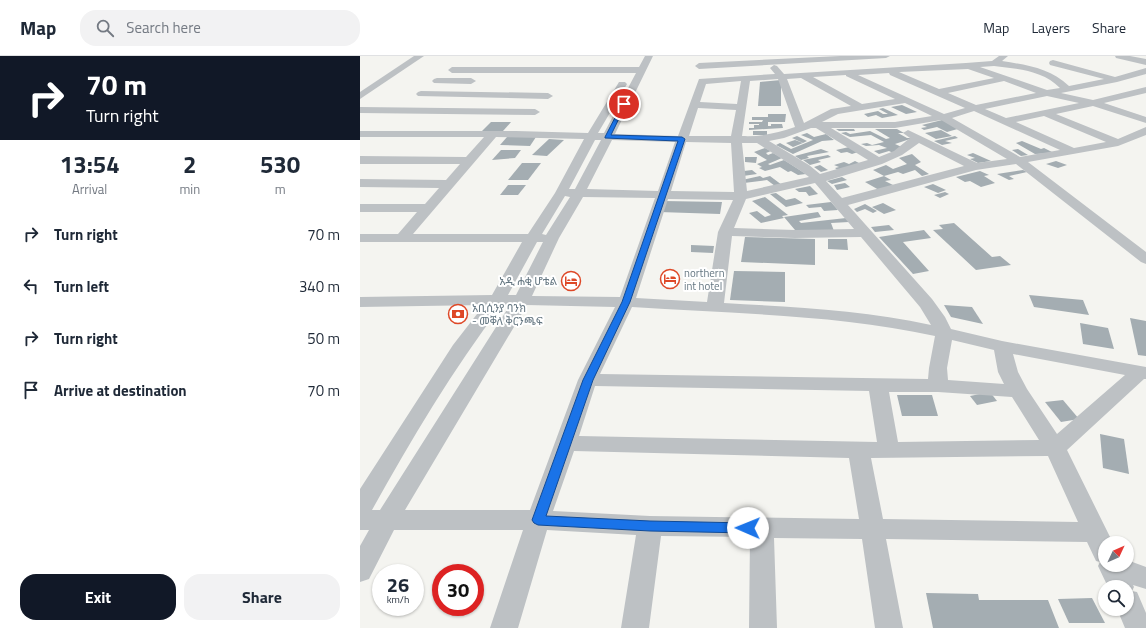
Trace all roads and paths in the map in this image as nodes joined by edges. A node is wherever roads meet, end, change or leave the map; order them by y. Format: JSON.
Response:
{"nodes":[{"id":1,"x":420,"y":56,"type":"edge"},
{"id":2,"x":1004,"y":56,"type":"edge"},
{"id":3,"x":1120,"y":56,"type":"edge"},
{"id":4,"x":768,"y":59,"type":"edge"},
{"id":5,"x":891,"y":59,"type":"edge"},
{"id":6,"x":1053,"y":59,"type":"edge"},
{"id":7,"x":463,"y":61,"type":"dead end"},
{"id":8,"x":1146,"y":62,"type":"edge"},
{"id":9,"x":640,"y":63,"type":"edge"},
{"id":10,"x":994,"y":63,"type":"junction"},
{"id":11,"x":699,"y":66,"type":"dead end"},
{"id":12,"x":966,"y":66,"type":"junction"},
{"id":13,"x":1036,"y":69,"type":"junction"},
{"id":14,"x":452,"y":70,"type":"junction"},
{"id":15,"x":571,"y":70,"type":"junction"},
{"id":16,"x":907,"y":70,"type":"junction"},
{"id":17,"x":888,"y":71,"type":"junction"},
{"id":18,"x":846,"y":73,"type":"junction"},
{"id":19,"x":1144,"y":73,"type":"edge"},
{"id":20,"x":804,"y":76,"type":"junction"},
{"id":21,"x":1129,"y":76,"type":"junction"},
{"id":22,"x":782,"y":77,"type":"junction"},
{"id":23,"x":564,"y":79,"type":"dead end"},
{"id":24,"x":746,"y":79,"type":"junction"},
{"id":25,"x":1004,"y":79,"type":"junction"},
{"id":26,"x":1117,"y":79,"type":"junction"},
{"id":27,"x":437,"y":81,"type":"junction"},
{"id":28,"x":483,"y":82,"type":"dead end"},
{"id":29,"x":556,"y":87,"type":"dead end"},
{"id":30,"x":1067,"y":89,"type":"junction"},
{"id":31,"x":1146,"y":90,"type":"edge"},
{"id":32,"x":939,"y":92,"type":"junction"},
{"id":33,"x":1046,"y":93,"type":"junction"},
{"id":34,"x":421,"y":94,"type":"junction"},
{"id":35,"x":360,"y":96,"type":"edge"},
{"id":36,"x":548,"y":96,"type":"junction"},
{"id":37,"x":906,"y":100,"type":"junction"},
{"id":38,"x":1093,"y":103,"type":"junction"},
{"id":39,"x":693,"y":106,"type":"junction"},
{"id":40,"x":742,"y":106,"type":"junction"},
{"id":41,"x":861,"y":107,"type":"junction"},
{"id":42,"x":975,"y":108,"type":"junction"},
{"id":43,"x":402,"y":109,"type":"junction"},
{"id":44,"x":360,"y":110,"type":"edge"},
{"id":45,"x":535,"y":112,"type":"junction"},
{"id":46,"x":1046,"y":113,"type":"junction"},
{"id":47,"x":943,"y":117,"type":"junction"},
{"id":48,"x":1146,"y":120,"type":"edge"},
{"id":49,"x":1005,"y":121,"type":"junction"},
{"id":50,"x":816,"y":125,"type":"junction"},
{"id":51,"x":895,"y":126,"type":"junction"},
{"id":52,"x":801,"y":129,"type":"junction"},
{"id":53,"x":1146,"y":130,"type":"edge"},
{"id":54,"x":360,"y":134,"type":"edge"},
{"id":55,"x":492,"y":134,"type":"junction"},
{"id":56,"x":516,"y":134,"type":"junction"},
{"id":57,"x":600,"y":136,"type":"junction"},
{"id":58,"x":918,"y":138,"type":"junction"},
{"id":59,"x":682,"y":139,"type":"junction"},
{"id":60,"x":736,"y":139,"type":"junction"},
{"id":61,"x":759,"y":140,"type":"junction"},
{"id":62,"x":1118,"y":143,"type":"junction"},
{"id":63,"x":1073,"y":152,"type":"junction"},
{"id":64,"x":360,"y":160,"type":"edge"},
{"id":65,"x":1018,"y":160,"type":"junction"},
{"id":66,"x":470,"y":161,"type":"junction"},
{"id":67,"x":878,"y":161,"type":"junction"},
{"id":68,"x":975,"y":167,"type":"junction"},
{"id":69,"x":818,"y":179,"type":"junction"},
{"id":70,"x":360,"y":182,"type":"edge"},
{"id":71,"x":449,"y":184,"type":"junction"},
{"id":72,"x":561,"y":193,"type":"junction"},
{"id":73,"x":579,"y":193,"type":"junction"},
{"id":74,"x":663,"y":195,"type":"junction"},
{"id":75,"x":741,"y":196,"type":"junction"},
{"id":76,"x":840,"y":203,"type":"junction"},
{"id":77,"x":360,"y":208,"type":"edge"},
{"id":78,"x":427,"y":208,"type":"junction"},
{"id":79,"x":725,"y":232,"type":"junction"},
{"id":80,"x":865,"y":233,"type":"junction"},
{"id":81,"x":360,"y":238,"type":"edge"},
{"id":82,"x":402,"y":238,"type":"junction"},
{"id":83,"x":532,"y":238,"type":"junction"},
{"id":84,"x":552,"y":238,"type":"junction"},
{"id":85,"x":1146,"y":259,"type":"edge"},
{"id":86,"x":497,"y":300,"type":"junction"},
{"id":87,"x":522,"y":300,"type":"junction"},
{"id":88,"x":626,"y":302,"type":"junction"},
{"id":89,"x":362,"y":304,"type":"edge"},
{"id":90,"x":715,"y":308,"type":"junction"},
{"id":91,"x":944,"y":334,"type":"junction"},
{"id":92,"x":1002,"y":346,"type":"junction"},
{"id":93,"x":1143,"y":372,"type":"edge"},
{"id":94,"x":588,"y":380,"type":"junction"},
{"id":95,"x":878,"y":385,"type":"junction"},
{"id":96,"x":938,"y":386,"type":"junction"},
{"id":97,"x":1018,"y":391,"type":"junction"},
{"id":98,"x":566,"y":443,"type":"junction"},
{"id":99,"x":1055,"y":448,"type":"junction"},
{"id":100,"x":889,"y":449,"type":"junction"},
{"id":101,"x":859,"y":450,"type":"junction"},
{"id":102,"x":360,"y":510,"type":"edge"},
{"id":103,"x":387,"y":519,"type":"junction"},
{"id":104,"x":360,"y":520,"type":"edge"},
{"id":105,"x":538,"y":520,"type":"junction"},
{"id":106,"x":650,"y":526,"type":"junction"},
{"id":107,"x":762,"y":528,"type":"junction"},
{"id":108,"x":873,"y":530,"type":"junction"},
{"id":109,"x":1095,"y":532,"type":"junction"},
{"id":110,"x":1098,"y":538,"type":"edge"},
{"id":111,"x":360,"y":571,"type":"edge"},
{"id":112,"x":1126,"y":572,"type":"edge"},
{"id":113,"x":1146,"y":578,"type":"edge"},
{"id":114,"x":1134,"y":616,"type":"edge"},
{"id":115,"x":504,"y":628,"type":"edge"},
{"id":116,"x":635,"y":628,"type":"edge"},
{"id":117,"x":763,"y":628,"type":"edge"},
{"id":118,"x":889,"y":628,"type":"edge"},
{"id":119,"x":1139,"y":628,"type":"edge"}],
"edges":[{"from":1,"to":35,"type":"street"},
{"from":2,"to":10,"type":"street"},
{"from":3,"to":8,"type":"street"},
{"from":4,"to":5,"type":"street"},
{"from":4,"to":11,"type":"street"},
{"from":4,"to":22,"type":"street"},
{"from":5,"to":16,"type":"street"},
{"from":6,"to":13,"type":"street"},
{"from":6,"to":21,"type":"street"},
{"from":6,"to":26,"type":"street"},
{"from":7,"to":14,"type":"street"},
{"from":9,"to":15,"type":"street"},
{"from":9,"to":57,"type":"street"},
{"from":10,"to":12,"type":"street"},
{"from":10,"to":13,"type":"street"},
{"from":12,"to":16,"type":"street"},
{"from":12,"to":25,"type":"street"},
{"from":13,"to":30,"type":"street"},
{"from":14,"to":15,"type":"street"},
{"from":14,"to":27,"type":"street"},
{"from":15,"to":23,"type":"street"},
{"from":16,"to":17,"type":"street"},
{"from":17,"to":18,"type":"street"},
{"from":17,"to":32,"type":"street"},
{"from":18,"to":20,"type":"street"},
{"from":18,"to":37,"type":"street"},
{"from":19,"to":21,"type":"street"},
{"from":20,"to":22,"type":"street"},
{"from":20,"to":41,"type":"street"},
{"from":21,"to":26,"type":"street"},
{"from":22,"to":24,"type":"street"},
{"from":22,"to":52,"type":"street"},
{"from":24,"to":39,"type":"street"},
{"from":24,"to":40,"type":"street"},
{"from":25,"to":32,"type":"street"},
{"from":25,"to":33,"type":"street"},
{"from":26,"to":30,"type":"street"},
{"from":26,"to":31,"type":"street"},
{"from":27,"to":28,"type":"street"},
{"from":27,"to":34,"type":"street"},
{"from":29,"to":36,"type":"street"},
{"from":30,"to":33,"type":"street"},
{"from":31,"to":38,"type":"street"},
{"from":32,"to":42,"type":"street"},
{"from":33,"to":38,"type":"street"},
{"from":33,"to":42,"type":"street"},
{"from":34,"to":36,"type":"street"},
{"from":34,"to":43,"type":"street"},
{"from":36,"to":45,"type":"street"},
{"from":37,"to":41,"type":"street"},
{"from":37,"to":47,"type":"street"},
{"from":38,"to":46,"type":"street"},
{"from":38,"to":48,"type":"street"},
{"from":39,"to":40,"type":"street"},
{"from":39,"to":59,"type":"street"},
{"from":40,"to":60,"type":"street"},
{"from":41,"to":50,"type":"street"},
{"from":42,"to":47,"type":"street"},
{"from":42,"to":49,"type":"street"},
{"from":43,"to":44,"type":"street"},
{"from":43,"to":45,"type":"street"},
{"from":45,"to":56,"type":"street"},
{"from":46,"to":49,"type":"street"},
{"from":46,"to":62,"type":"street"},
{"from":47,"to":51,"type":"street"},
{"from":47,"to":65,"type":"street"},
{"from":49,"to":63,"type":"street"},
{"from":50,"to":51,"type":"street"},
{"from":50,"to":52,"type":"street"},
{"from":50,"to":67,"type":"street"},
{"from":51,"to":58,"type":"street"},
{"from":52,"to":61,"type":"street"},
{"from":53,"to":62,"type":"street"},
{"from":54,"to":55,"type":"street"},
{"from":55,"to":56,"type":"street"},
{"from":55,"to":66,"type":"street"},
{"from":56,"to":57,"type":"street"},
{"from":57,"to":59,"type":"street"},
{"from":57,"to":72,"type":"street"},
{"from":57,"to":73,"type":"street"},
{"from":58,"to":67,"type":"street"},
{"from":58,"to":68,"type":"street"},
{"from":59,"to":60,"type":"street"},
{"from":59,"to":74,"type":"street"},
{"from":60,"to":61,"type":"street"},
{"from":60,"to":75,"type":"street"},
{"from":61,"to":69,"type":"street"},
{"from":62,"to":63,"type":"street"},
{"from":63,"to":65,"type":"street"},
{"from":64,"to":66,"type":"street"},
{"from":65,"to":68,"type":"street"},
{"from":65,"to":85,"type":"street"},
{"from":66,"to":71,"type":"street"},
{"from":67,"to":69,"type":"street"},
{"from":68,"to":76,"type":"street"},
{"from":69,"to":75,"type":"street"},
{"from":69,"to":76,"type":"street"},
{"from":70,"to":71,"type":"street"},
{"from":71,"to":78,"type":"street"},
{"from":72,"to":73,"type":"street"},
{"from":72,"to":83,"type":"street"},
{"from":73,"to":74,"type":"street"},
{"from":73,"to":84,"type":"street"},
{"from":74,"to":75,"type":"street"},
{"from":74,"to":88,"type":"street"},
{"from":75,"to":79,"type":"street"},
{"from":76,"to":80,"type":"street"},
{"from":77,"to":78,"type":"street"},
{"from":78,"to":82,"type":"street"},
{"from":79,"to":80,"type":"street"},
{"from":79,"to":90,"type":"street"},
{"from":80,"to":91,"type":"street"},
{"from":81,"to":82,"type":"street"},
{"from":82,"to":83,"type":"street"},
{"from":83,"to":84,"type":"street"},
{"from":83,"to":86,"type":"street"},
{"from":84,"to":87,"type":"street"},
{"from":86,"to":87,"type":"street"},
{"from":86,"to":89,"type":"street"},
{"from":86,"to":102,"type":"street"},
{"from":87,"to":88,"type":"street"},
{"from":87,"to":103,"type":"street"},
{"from":88,"to":90,"type":"street"},
{"from":88,"to":94,"type":"street"},
{"from":90,"to":91,"type":"street"},
{"from":91,"to":92,"type":"street"},
{"from":91,"to":96,"type":"street"},
{"from":92,"to":93,"type":"street"},
{"from":92,"to":97,"type":"street"},
{"from":93,"to":99,"type":"street"},
{"from":94,"to":95,"type":"street"},
{"from":94,"to":98,"type":"street"},
{"from":95,"to":96,"type":"street"},
{"from":95,"to":100,"type":"street"},
{"from":96,"to":97,"type":"street"},
{"from":97,"to":99,"type":"street"},
{"from":98,"to":101,"type":"street"},
{"from":98,"to":105,"type":"street"},
{"from":99,"to":100,"type":"street"},
{"from":99,"to":109,"type":"street"},
{"from":100,"to":101,"type":"street"},
{"from":101,"to":108,"type":"street"},
{"from":103,"to":104,"type":"street"},
{"from":103,"to":105,"type":"street"},
{"from":103,"to":111,"type":"street"},
{"from":105,"to":106,"type":"street"},
{"from":105,"to":115,"type":"street"},
{"from":106,"to":107,"type":"street"},
{"from":106,"to":116,"type":"street"},
{"from":107,"to":108,"type":"street"},
{"from":107,"to":117,"type":"street"},
{"from":108,"to":109,"type":"street"},
{"from":108,"to":118,"type":"street"},
{"from":109,"to":110,"type":"street"},
{"from":112,"to":113,"type":"street"},
{"from":114,"to":119,"type":"street"}]}
